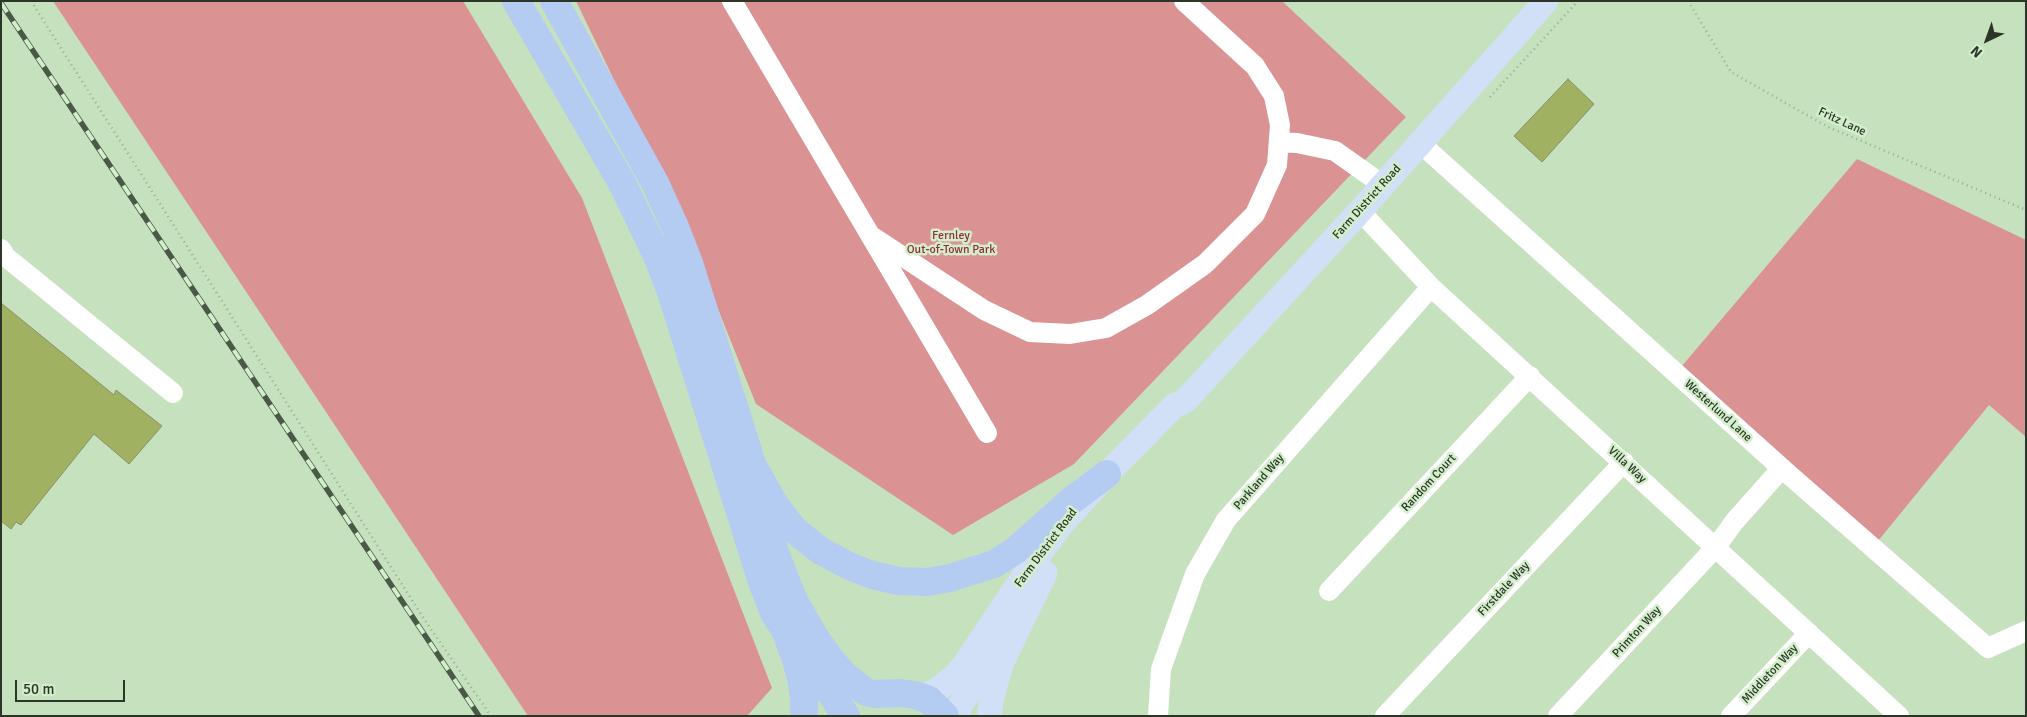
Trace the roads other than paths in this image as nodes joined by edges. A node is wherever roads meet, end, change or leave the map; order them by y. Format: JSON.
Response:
{"nodes":[{"id":1,"x":554,"y":1,"type":"edge"},
{"id":2,"x":732,"y":1,"type":"edge"},
{"id":3,"x":1184,"y":1,"type":"edge"},
{"id":4,"x":1546,"y":1,"type":"edge"},
{"id":5,"x":517,"y":4,"type":"edge"},
{"id":6,"x":620,"y":120,"type":"junction"},
{"id":7,"x":1279,"y":142,"type":"junction"},
{"id":8,"x":1420,"y":142,"type":"junction"},
{"id":9,"x":1382,"y":185,"type":"junction"},
{"id":10,"x":1360,"y":211,"type":"junction"},
{"id":11,"x":870,"y":235,"type":"junction"},
{"id":12,"x":1,"y":249,"type":"edge"},
{"id":13,"x":1431,"y":287,"type":"junction"},
{"id":14,"x":1530,"y":376,"type":"junction"},
{"id":15,"x":173,"y":393,"type":"dead end"},
{"id":16,"x":1185,"y":401,"type":"junction"},
{"id":17,"x":988,"y":433,"type":"dead end"},
{"id":18,"x":1624,"y":462,"type":"junction"},
{"id":19,"x":752,"y":464,"type":"junction"},
{"id":20,"x":1782,"y":468,"type":"junction"},
{"id":21,"x":1107,"y":474,"type":"junction"},
{"id":22,"x":1716,"y":547,"type":"junction"},
{"id":23,"x":1045,"y":573,"type":"junction"},
{"id":24,"x":1329,"y":590,"type":"dead end"},
{"id":25,"x":785,"y":630,"type":"junction"},
{"id":26,"x":2026,"y":631,"type":"edge"},
{"id":27,"x":1809,"y":633,"type":"junction"},
{"id":28,"x":887,"y":694,"type":"junction"},
{"id":29,"x":916,"y":695,"type":"junction"},
{"id":30,"x":804,"y":716,"type":"edge"},
{"id":31,"x":846,"y":716,"type":"edge"},
{"id":32,"x":857,"y":716,"type":"edge"},
{"id":33,"x":945,"y":716,"type":"edge"},
{"id":34,"x":957,"y":716,"type":"edge"},
{"id":35,"x":989,"y":716,"type":"edge"},
{"id":36,"x":1158,"y":716,"type":"edge"},
{"id":37,"x":1385,"y":716,"type":"edge"},
{"id":38,"x":1558,"y":716,"type":"edge"},
{"id":39,"x":1731,"y":716,"type":"edge"},
{"id":40,"x":1899,"y":716,"type":"edge"}],
"edges":[{"from":1,"to":6,"type":"highway"},
{"from":2,"to":11,"type":"street"},
{"from":3,"to":7,"type":"street"},
{"from":4,"to":8,"type":"main road","name":"Farm District Road"},
{"from":5,"to":6,"type":"highway"},
{"from":5,"to":25,"type":"highway"},
{"from":6,"to":19,"type":"highway"},
{"from":7,"to":9,"type":"street"},
{"from":7,"to":11,"type":"street"},
{"from":8,"to":9,"type":"main road","name":"Farm District Road"},
{"from":8,"to":20,"type":"street","name":"Westerlund Lane"},
{"from":9,"to":10,"type":"main road","name":"Farm District Road"},
{"from":10,"to":13,"type":"street","name":"Villa Way"},
{"from":10,"to":16,"type":"main road","name":"Farm District Road"},
{"from":11,"to":17,"type":"street"},
{"from":12,"to":15,"type":"street"},
{"from":13,"to":14,"type":"street","name":"Villa Way"},
{"from":13,"to":36,"type":"street","name":"Parkland Way"},
{"from":14,"to":18,"type":"street","name":"Villa Way"},
{"from":14,"to":24,"type":"street","name":"Random Court"},
{"from":16,"to":21,"type":"main road","name":"Farm District Road"},
{"from":16,"to":23,"type":"main road","name":"Farm District Road"},
{"from":18,"to":22,"type":"street","name":"Villa Way"},
{"from":18,"to":37,"type":"street","name":"Firstdale Way"},
{"from":19,"to":21,"type":"highway"},
{"from":19,"to":28,"type":"highway"},
{"from":20,"to":22,"type":"street","name":"Primton Way"},
{"from":20,"to":26,"type":"street","name":"Westerlund Lane"},
{"from":21,"to":29,"type":"main road","name":"Farm District Road"},
{"from":22,"to":27,"type":"street","name":"Villa Way"},
{"from":22,"to":38,"type":"street","name":"Primton Way"},
{"from":23,"to":34,"type":"main road","name":"Farm District Road"},
{"from":23,"to":35,"type":"main road"},
{"from":25,"to":30,"type":"highway"},
{"from":25,"to":31,"type":"highway"},
{"from":27,"to":39,"type":"street","name":"Middleton Way"},
{"from":27,"to":40,"type":"street","name":"Villa Way"},
{"from":28,"to":29,"type":"highway"},
{"from":28,"to":32,"type":"highway"},
{"from":29,"to":33,"type":"highway"}]}
